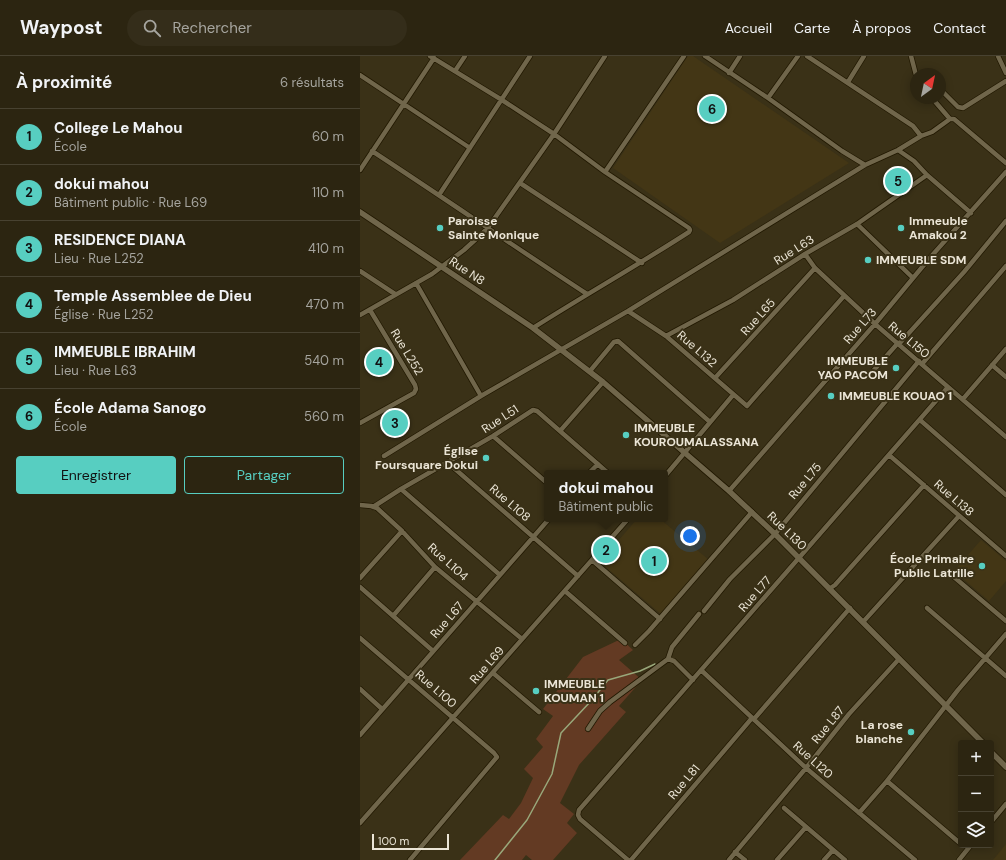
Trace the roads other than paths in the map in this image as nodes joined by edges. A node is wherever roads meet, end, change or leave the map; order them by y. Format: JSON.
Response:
{"nodes":[{"id":1,"x":465,"y":56,"type":"edge"},
{"id":2,"x":530,"y":56,"type":"edge"},
{"id":3,"x":605,"y":56,"type":"edge"},
{"id":4,"x":684,"y":56,"type":"edge"},
{"id":5,"x":705,"y":56,"type":"edge"},
{"id":6,"x":740,"y":56,"type":"edge"},
{"id":7,"x":798,"y":56,"type":"edge"},
{"id":8,"x":808,"y":56,"type":"edge"},
{"id":9,"x":864,"y":56,"type":"edge"},
{"id":10,"x":911,"y":56,"type":"edge"},
{"id":11,"x":998,"y":56,"type":"edge"},
{"id":12,"x":432,"y":57,"type":"edge"},
{"id":13,"x":914,"y":68,"type":"edge"},
{"id":14,"x":455,"y":71,"type":"junction"},
{"id":15,"x":729,"y":73,"type":"junction"},
{"id":16,"x":1006,"y":73,"type":"edge"},
{"id":17,"x":360,"y":75,"type":"edge"},
{"id":18,"x":1006,"y":81,"type":"edge"},
{"id":19,"x":848,"y":82,"type":"junction"},
{"id":20,"x":946,"y":95,"type":"edge"},
{"id":21,"x":768,"y":98,"type":"junction"},
{"id":22,"x":502,"y":100,"type":"junction"},
{"id":23,"x":404,"y":104,"type":"junction"},
{"id":24,"x":938,"y":104,"type":"edge"},
{"id":25,"x":952,"y":119,"type":"junction"},
{"id":26,"x":554,"y":134,"type":"junction"},
{"id":27,"x":921,"y":136,"type":"junction"},
{"id":28,"x":470,"y":148,"type":"junction"},
{"id":29,"x":898,"y":150,"type":"junction"},
{"id":30,"x":372,"y":151,"type":"junction"},
{"id":31,"x":1006,"y":163,"type":"edge"},
{"id":32,"x":865,"y":165,"type":"junction"},
{"id":33,"x":360,"y":170,"type":"edge"},
{"id":34,"x":605,"y":172,"type":"junction"},
{"id":35,"x":1006,"y":172,"type":"edge"},
{"id":36,"x":928,"y":175,"type":"junction"},
{"id":37,"x":520,"y":183,"type":"junction"},
{"id":38,"x":439,"y":195,"type":"junction"},
{"id":39,"x":360,"y":212,"type":"edge"},
{"id":40,"x":971,"y":212,"type":"junction"},
{"id":41,"x":1006,"y":221,"type":"edge"},
{"id":42,"x":857,"y":224,"type":"junction"},
{"id":43,"x":487,"y":229,"type":"junction"},
{"id":44,"x":805,"y":254,"type":"junction"},
{"id":45,"x":642,"y":263,"type":"junction"},
{"id":46,"x":1006,"y":266,"type":"edge"},
{"id":47,"x":442,"y":267,"type":"junction"},
{"id":48,"x":815,"y":268,"type":"junction"},
{"id":49,"x":360,"y":271,"type":"edge"},
{"id":50,"x":913,"y":278,"type":"junction"},
{"id":51,"x":416,"y":283,"type":"junction"},
{"id":52,"x":395,"y":294,"type":"junction"},
{"id":53,"x":587,"y":294,"type":"junction"},
{"id":54,"x":844,"y":296,"type":"junction"},
{"id":55,"x":370,"y":310,"type":"junction"},
{"id":56,"x":628,"y":312,"type":"junction"},
{"id":57,"x":360,"y":316,"type":"edge"},
{"id":58,"x":875,"y":324,"type":"junction"},
{"id":59,"x":533,"y":328,"type":"junction"},
{"id":60,"x":666,"y":336,"type":"junction"},
{"id":61,"x":899,"y":344,"type":"junction"},
{"id":62,"x":562,"y":349,"type":"junction"},
{"id":63,"x":1006,"y":349,"type":"edge"},
{"id":64,"x":921,"y":363,"type":"junction"},
{"id":65,"x":992,"y":365,"type":"junction"},
{"id":66,"x":874,"y":370,"type":"dead end"},
{"id":67,"x":590,"y":371,"type":"junction"},
{"id":68,"x":1006,"y":377,"type":"edge"},
{"id":69,"x":715,"y":378,"type":"junction"},
{"id":70,"x":603,"y":382,"type":"junction"},
{"id":71,"x":948,"y":387,"type":"junction"},
{"id":72,"x":733,"y":395,"type":"junction"},
{"id":73,"x":481,"y":396,"type":"junction"},
{"id":74,"x":963,"y":399,"type":"junction"},
{"id":75,"x":920,"y":420,"type":"junction"},
{"id":76,"x":710,"y":422,"type":"junction"},
{"id":77,"x":360,"y":423,"type":"edge"},
{"id":78,"x":560,"y":431,"type":"junction"},
{"id":79,"x":493,"y":436,"type":"junction"},
{"id":80,"x":1006,"y":436,"type":"edge"},
{"id":81,"x":684,"y":453,"type":"junction"},
{"id":82,"x":889,"y":455,"type":"junction"},
{"id":83,"x":384,"y":456,"type":"dead end"},
{"id":84,"x":447,"y":462,"type":"junction"},
{"id":85,"x":598,"y":464,"type":"junction"},
{"id":86,"x":592,"y":470,"type":"edge"},
{"id":87,"x":605,"y":470,"type":"edge"},
{"id":88,"x":668,"y":472,"type":"edge"},
{"id":89,"x":544,"y":480,"type":"edge"},
{"id":90,"x":924,"y":486,"type":"junction"},
{"id":91,"x":401,"y":489,"type":"junction"},
{"id":92,"x":729,"y":491,"type":"junction"},
{"id":93,"x":1006,"y":495,"type":"edge"},
{"id":94,"x":360,"y":504,"type":"edge"},
{"id":95,"x":373,"y":506,"type":"junction"},
{"id":96,"x":752,"y":512,"type":"junction"},
{"id":97,"x":959,"y":516,"type":"junction"},
{"id":98,"x":546,"y":522,"type":"edge"},
{"id":99,"x":625,"y":522,"type":"edge"},
{"id":100,"x":402,"y":532,"type":"junction"},
{"id":101,"x":775,"y":534,"type":"junction"},
{"id":102,"x":534,"y":536,"type":"junction"},
{"id":103,"x":1006,"y":556,"type":"edge"},
{"id":104,"x":799,"y":558,"type":"junction"},
{"id":105,"x":592,"y":560,"type":"junction"},
{"id":106,"x":435,"y":567,"type":"junction"},
{"id":107,"x":948,"y":572,"type":"dead end"},
{"id":108,"x":500,"y":575,"type":"junction"},
{"id":109,"x":578,"y":576,"type":"junction"},
{"id":110,"x":360,"y":578,"type":"edge"},
{"id":111,"x":360,"y":587,"type":"edge"},
{"id":112,"x":830,"y":589,"type":"junction"},
{"id":113,"x":564,"y":591,"type":"junction"},
{"id":114,"x":477,"y":601,"type":"junction"},
{"id":115,"x":850,"y":608,"type":"junction"},
{"id":116,"x":927,"y":608,"type":"dead end"},
{"id":117,"x":704,"y":611,"type":"dead end"},
{"id":118,"x":699,"y":614,"type":"dead end"},
{"id":119,"x":393,"y":616,"type":"junction"},
{"id":120,"x":660,"y":619,"type":"junction"},
{"id":121,"x":1006,"y":621,"type":"edge"},
{"id":122,"x":863,"y":622,"type":"junction"},
{"id":123,"x":1006,"y":634,"type":"edge"},
{"id":124,"x":360,"y":638,"type":"edge"},
{"id":125,"x":522,"y":639,"type":"junction"},
{"id":126,"x":625,"y":643,"type":"dead end"},
{"id":127,"x":635,"y":645,"type":"dead end"},
{"id":128,"x":433,"y":651,"type":"junction"},
{"id":129,"x":985,"y":658,"type":"junction"},
{"id":130,"x":668,"y":659,"type":"junction"},
{"id":131,"x":899,"y":659,"type":"junction"},
{"id":132,"x":702,"y":670,"type":"junction"},
{"id":133,"x":493,"y":673,"type":"junction"},
{"id":134,"x":1006,"y":676,"type":"edge"},
{"id":135,"x":409,"y":679,"type":"junction"},
{"id":136,"x":693,"y":680,"type":"junction"},
{"id":137,"x":360,"y":689,"type":"edge"},
{"id":138,"x":946,"y":707,"type":"junction"},
{"id":139,"x":382,"y":709,"type":"junction"},
{"id":140,"x":539,"y":712,"type":"dead end"},
{"id":141,"x":454,"y":718,"type":"junction"},
{"id":142,"x":753,"y":718,"type":"junction"},
{"id":143,"x":588,"y":729,"type":"dead end"},
{"id":144,"x":360,"y":735,"type":"edge"},
{"id":145,"x":980,"y":740,"type":"edge"},
{"id":146,"x":994,"y":755,"type":"edge"},
{"id":147,"x":1006,"y":767,"type":"edge"},
{"id":148,"x":806,"y":768,"type":"junction"},
{"id":149,"x":887,"y":781,"type":"junction"},
{"id":150,"x":1006,"y":804,"type":"edge"},
{"id":151,"x":784,"y":808,"type":"dead end"},
{"id":152,"x":859,"y":813,"type":"junction"},
{"id":153,"x":994,"y":818,"type":"edge"},
{"id":154,"x":360,"y":823,"type":"edge"},
{"id":155,"x":806,"y":827,"type":"junction"},
{"id":156,"x":958,"y":841,"type":"edge"},
{"id":157,"x":968,"y":849,"type":"edge"},
{"id":158,"x":833,"y":850,"type":"junction"},
{"id":159,"x":735,"y":852,"type":"junction"},
{"id":160,"x":410,"y":860,"type":"edge"},
{"id":161,"x":628,"y":860,"type":"edge"},
{"id":162,"x":632,"y":860,"type":"edge"},
{"id":163,"x":729,"y":860,"type":"edge"},
{"id":164,"x":745,"y":860,"type":"edge"},
{"id":165,"x":778,"y":860,"type":"edge"},
{"id":166,"x":824,"y":860,"type":"edge"},
{"id":167,"x":845,"y":860,"type":"edge"},
{"id":168,"x":916,"y":860,"type":"edge"},
{"id":169,"x":959,"y":860,"type":"edge"}],
"edges":[{"from":1,"to":14,"type":"street"},
{"from":2,"to":22,"type":"street"},
{"from":3,"to":26,"type":"street"},
{"from":4,"to":34,"type":"street"},
{"from":5,"to":15,"type":"street"},
{"from":6,"to":15,"type":"street"},
{"from":7,"to":21,"type":"street"},
{"from":8,"to":19,"type":"street"},
{"from":9,"to":19,"type":"street"},
{"from":10,"to":13,"type":"street"},
{"from":11,"to":16,"type":"street"},
{"from":12,"to":14,"type":"street"},
{"from":12,"to":23,"type":"street"},
{"from":14,"to":22,"type":"street"},
{"from":15,"to":21,"type":"street"},
{"from":17,"to":23,"type":"street"},
{"from":18,"to":20,"type":"street"},
{"from":19,"to":27,"type":"street"},
{"from":21,"to":32,"type":"street"},
{"from":22,"to":26,"type":"street"},
{"from":22,"to":28,"type":"street"},
{"from":23,"to":28,"type":"street"},
{"from":23,"to":30,"type":"street"},
{"from":24,"to":25,"type":"street"},
{"from":25,"to":27,"type":"street"},
{"from":25,"to":31,"type":"street"},
{"from":26,"to":34,"type":"street"},
{"from":26,"to":37,"type":"street"},
{"from":27,"to":29,"type":"street"},
{"from":28,"to":38,"type":"street"},
{"from":29,"to":32,"type":"street"},
{"from":29,"to":36,"type":"street"},
{"from":30,"to":33,"type":"street"},
{"from":30,"to":38,"type":"street"},
{"from":32,"to":56,"type":"street"},
{"from":34,"to":45,"type":"street"},
{"from":35,"to":40,"type":"street","name":"Rue L73"},
{"from":36,"to":40,"type":"street"},
{"from":36,"to":42,"type":"street","name":"Rue L63"},
{"from":37,"to":43,"type":"street"},
{"from":37,"to":45,"type":"street"},
{"from":38,"to":43,"type":"street"},
{"from":39,"to":47,"type":"street","name":"Rue N8"},
{"from":40,"to":50,"type":"street","name":"Rue L73"},
{"from":41,"to":61,"type":"street"},
{"from":42,"to":44,"type":"street","name":"Rue L63"},
{"from":42,"to":50,"type":"street"},
{"from":43,"to":47,"type":"street"},
{"from":43,"to":53,"type":"street"},
{"from":44,"to":48,"type":"street","name":"Rue L150"},
{"from":44,"to":60,"type":"street","name":"Rue L63"},
{"from":45,"to":53,"type":"street"},
{"from":46,"to":64,"type":"street","name":"Rue L75"},
{"from":47,"to":51,"type":"street"},
{"from":47,"to":59,"type":"street","name":"Rue N8"},
{"from":48,"to":54,"type":"street","name":"Rue L150"},
{"from":48,"to":69,"type":"street","name":"Rue L65"},
{"from":49,"to":52,"type":"street"},
{"from":50,"to":58,"type":"street","name":"Rue L73"},
{"from":51,"to":52,"type":"street"},
{"from":51,"to":73,"type":"street"},
{"from":52,"to":55,"type":"street"},
{"from":53,"to":59,"type":"street"},
{"from":54,"to":58,"type":"street","name":"Rue L150"},
{"from":54,"to":72,"type":"street","name":"Rue L132"},
{"from":55,"to":57,"type":"street"},
{"from":55,"to":77,"type":"street","name":"Rue L252"},
{"from":56,"to":60,"type":"street","name":"Rue L132"},
{"from":56,"to":62,"type":"street"},
{"from":58,"to":61,"type":"street","name":"Rue L150"},
{"from":58,"to":92,"type":"street","name":"Rue L73"},
{"from":59,"to":62,"type":"street","name":"Rue N8"},
{"from":60,"to":69,"type":"street","name":"Rue L132"},
{"from":61,"to":64,"type":"street","name":"Rue L150"},
{"from":61,"to":66,"type":"street"},
{"from":62,"to":67,"type":"street","name":"Rue L130"},
{"from":62,"to":73,"type":"street"},
{"from":63,"to":65,"type":"street"},
{"from":64,"to":71,"type":"street","name":"Rue L150"},
{"from":64,"to":101,"type":"street","name":"Rue L75"},
{"from":65,"to":68,"type":"street"},
{"from":65,"to":74,"type":"street"},
{"from":67,"to":70,"type":"street","name":"Rue L130"},
{"from":67,"to":76,"type":"street"},
{"from":69,"to":72,"type":"street","name":"Rue L132"},
{"from":70,"to":78,"type":"street"},
{"from":70,"to":81,"type":"street","name":"Rue L130"},
{"from":71,"to":74,"type":"street","name":"Rue L150"},
{"from":71,"to":75,"type":"street","name":"Rue L77"},
{"from":72,"to":76,"type":"street"},
{"from":73,"to":83,"type":"street"},
{"from":74,"to":80,"type":"street","name":"Rue L150"},
{"from":75,"to":82,"type":"street","name":"Rue L77"},
{"from":75,"to":93,"type":"street"},
{"from":76,"to":81,"type":"street"},
{"from":78,"to":79,"type":"street","name":"Rue L51"},
{"from":78,"to":85,"type":"street"},
{"from":79,"to":84,"type":"street","name":"Rue L51"},
{"from":79,"to":89,"type":"street"},
{"from":81,"to":88,"type":"street"},
{"from":81,"to":92,"type":"street","name":"Rue L130"},
{"from":82,"to":90,"type":"street","name":"Rue L138"},
{"from":82,"to":104,"type":"street","name":"Rue L77"},
{"from":84,"to":91,"type":"street","name":"Rue L51"},
{"from":84,"to":102,"type":"street","name":"Rue L108"},
{"from":85,"to":86,"type":"street"},
{"from":85,"to":87,"type":"street"},
{"from":90,"to":97,"type":"street","name":"Rue L138"},
{"from":90,"to":112,"type":"street"},
{"from":91,"to":95,"type":"street","name":"Rue L51"},
{"from":91,"to":108,"type":"street"},
{"from":92,"to":96,"type":"street","name":"Rue L130"},
{"from":94,"to":95,"type":"street"},
{"from":95,"to":100,"type":"street","name":"Rue L104"},
{"from":96,"to":101,"type":"street","name":"Rue L130"},
{"from":96,"to":120,"type":"street"},
{"from":97,"to":103,"type":"street","name":"Rue L138"},
{"from":97,"to":122,"type":"street"},
{"from":98,"to":102,"type":"street","name":"Rue L67"},
{"from":99,"to":105,"type":"street","name":"Rue L69"},
{"from":100,"to":106,"type":"street","name":"Rue L104"},
{"from":100,"to":110,"type":"street"},
{"from":101,"to":104,"type":"street","name":"Rue L130"},
{"from":101,"to":117,"type":"street","name":"Rue L75"},
{"from":102,"to":108,"type":"street","name":"Rue L67"},
{"from":102,"to":109,"type":"street","name":"Rue L108"},
{"from":104,"to":112,"type":"street","name":"Rue L130"},
{"from":104,"to":132,"type":"street","name":"Rue L77"},
{"from":105,"to":109,"type":"street","name":"Rue L69"},
{"from":105,"to":120,"type":"street"},
{"from":106,"to":114,"type":"street","name":"Rue L104"},
{"from":106,"to":119,"type":"street"},
{"from":107,"to":121,"type":"street"},
{"from":108,"to":114,"type":"street","name":"Rue L67"},
{"from":109,"to":113,"type":"street","name":"Rue L69"},
{"from":111,"to":119,"type":"street"},
{"from":112,"to":115,"type":"street","name":"Rue L130"},
{"from":113,"to":125,"type":"street","name":"Rue L69"},
{"from":113,"to":126,"type":"street"},
{"from":114,"to":125,"type":"street","name":"Rue L104"},
{"from":114,"to":128,"type":"street","name":"Rue L67"},
{"from":115,"to":122,"type":"street","name":"Rue L130"},
{"from":115,"to":142,"type":"street","name":"Rue L81"},
{"from":116,"to":129,"type":"street"},
{"from":118,"to":130,"type":"street"},
{"from":119,"to":128,"type":"street"},
{"from":120,"to":127,"type":"street"},
{"from":122,"to":131,"type":"street","name":"Rue L130"},
{"from":123,"to":129,"type":"street"},
{"from":124,"to":135,"type":"street","name":"Rue L100"},
{"from":125,"to":133,"type":"street","name":"Rue L69"},
{"from":128,"to":135,"type":"street","name":"Rue L67"},
{"from":129,"to":134,"type":"street"},
{"from":129,"to":138,"type":"street"},
{"from":130,"to":136,"type":"street"},
{"from":130,"to":143,"type":"street"},
{"from":131,"to":138,"type":"street","name":"Rue L130"},
{"from":131,"to":148,"type":"street","name":"Rue L87"},
{"from":132,"to":136,"type":"street","name":"Rue L77"},
{"from":132,"to":142,"type":"street","name":"Rue L120"},
{"from":133,"to":140,"type":"street"},
{"from":133,"to":141,"type":"street","name":"Rue L69"},
{"from":135,"to":139,"type":"street","name":"Rue L67"},
{"from":135,"to":141,"type":"street","name":"Rue L100"},
{"from":136,"to":161,"type":"street","name":"Rue L77"},
{"from":137,"to":139,"type":"street"},
{"from":138,"to":145,"type":"street","name":"Rue L130"},
{"from":138,"to":149,"type":"street"},
{"from":139,"to":144,"type":"street","name":"Rue L67"},
{"from":141,"to":154,"type":"street","name":"Rue L69"},
{"from":141,"to":160,"type":"street","name":"Rue L100"},
{"from":142,"to":148,"type":"street","name":"Rue L120"},
{"from":142,"to":162,"type":"street","name":"Rue L81"},
{"from":146,"to":147,"type":"street"},
{"from":148,"to":152,"type":"street","name":"Rue L120"},
{"from":148,"to":159,"type":"street","name":"Rue L87"},
{"from":149,"to":152,"type":"street"},
{"from":149,"to":156,"type":"street"},
{"from":150,"to":153,"type":"street"},
{"from":151,"to":155,"type":"street"},
{"from":152,"to":168,"type":"street","name":"Rue L120"},
{"from":155,"to":158,"type":"street"},
{"from":155,"to":165,"type":"street"},
{"from":157,"to":169,"type":"street"},
{"from":158,"to":166,"type":"street"},
{"from":158,"to":167,"type":"street"},
{"from":159,"to":163,"type":"street","name":"Rue L87"},
{"from":159,"to":164,"type":"street"}]}
